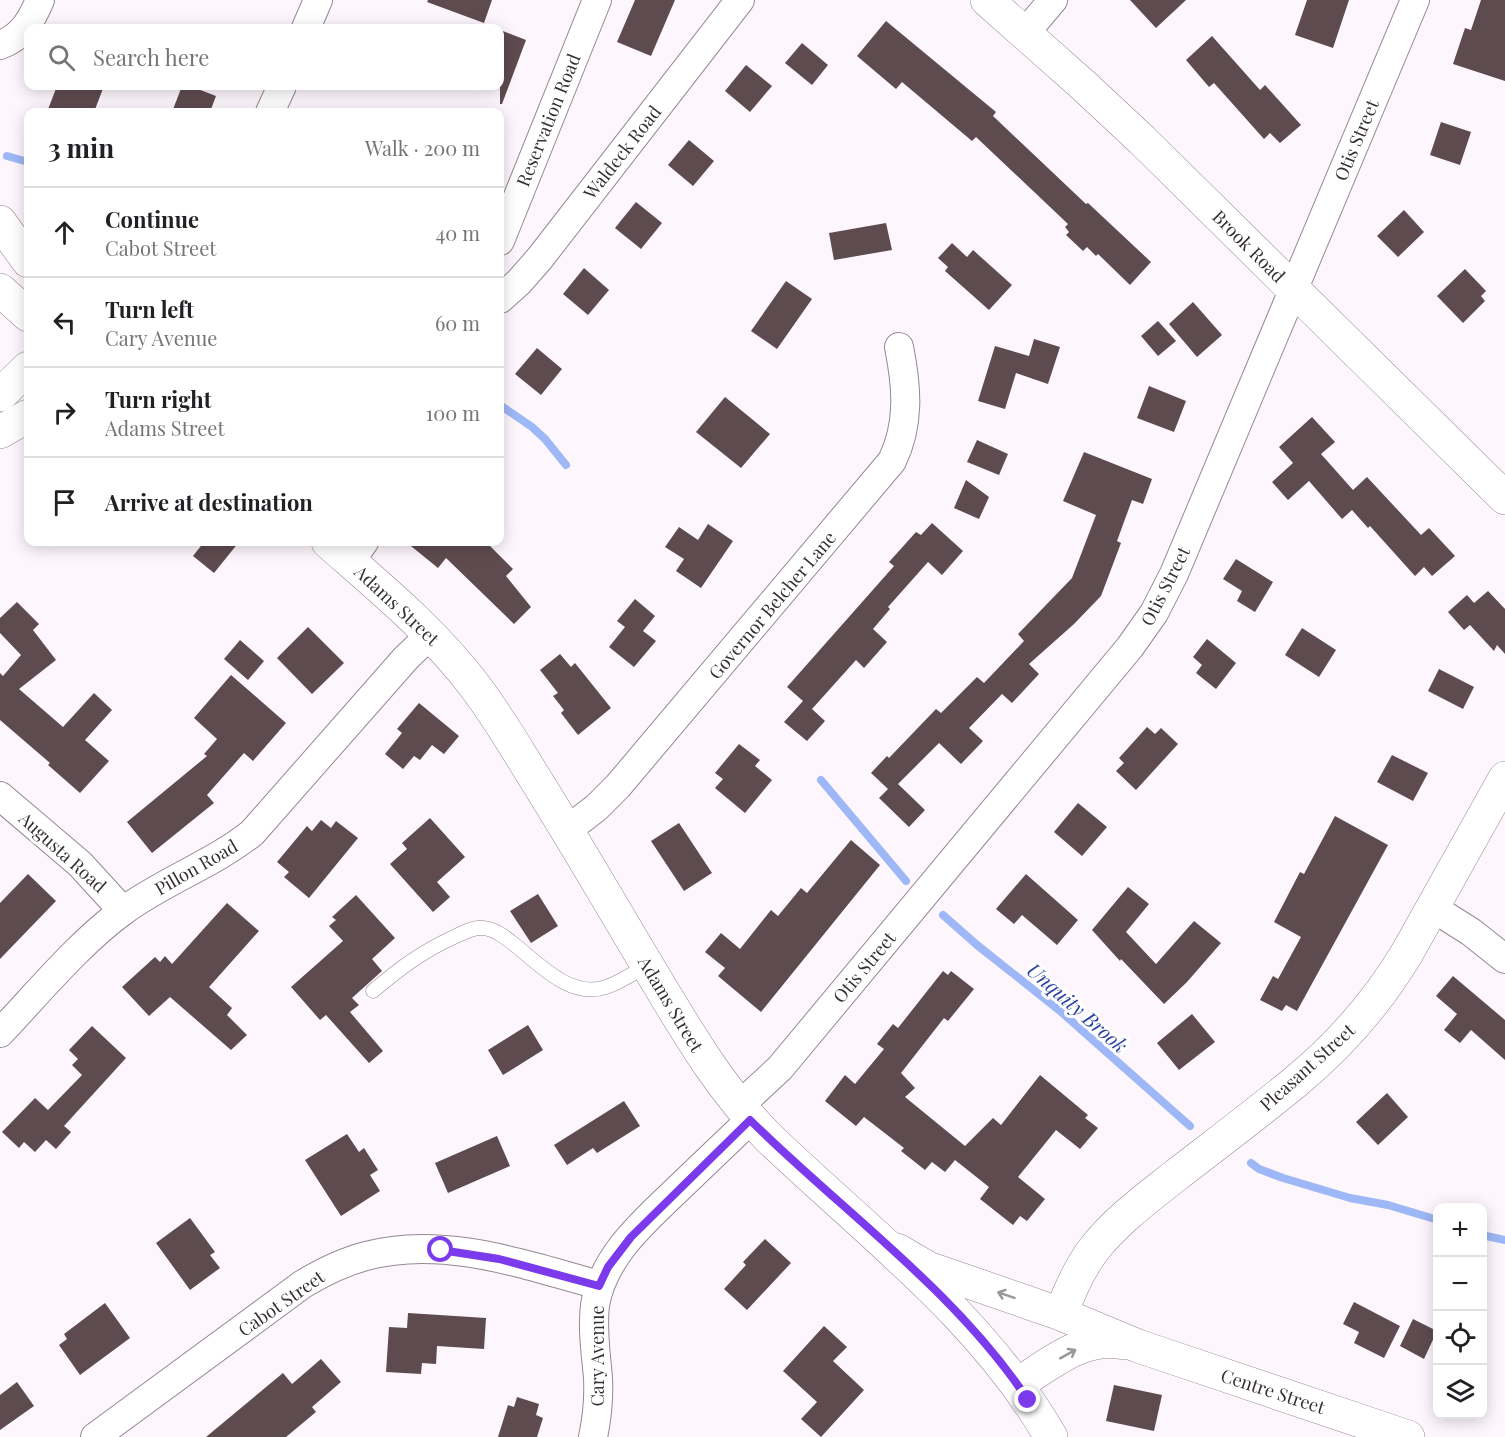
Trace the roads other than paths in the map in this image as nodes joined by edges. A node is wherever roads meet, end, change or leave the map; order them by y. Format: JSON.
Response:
{"nodes":[{"id":1,"x":40,"y":0,"type":"edge"},
{"id":2,"x":318,"y":0,"type":"edge"},
{"id":3,"x":597,"y":0,"type":"edge"},
{"id":4,"x":740,"y":0,"type":"edge"},
{"id":5,"x":987,"y":0,"type":"edge"},
{"id":6,"x":1053,"y":0,"type":"edge"},
{"id":7,"x":1415,"y":0,"type":"edge"},
{"id":8,"x":27,"y":24,"type":"edge"},
{"id":9,"x":308,"y":24,"type":"edge"},
{"id":10,"x":24,"y":30,"type":"edge"},
{"id":11,"x":1025,"y":33,"type":"junction"},
{"id":12,"x":0,"y":45,"type":"edge"},
{"id":13,"x":280,"y":90,"type":"edge"},
{"id":14,"x":272,"y":108,"type":"edge"},
{"id":15,"x":0,"y":222,"type":"edge"},
{"id":16,"x":504,"y":230,"type":"edge"},
{"id":17,"x":24,"y":255,"type":"edge"},
{"id":18,"x":0,"y":290,"type":"edge"},
{"id":19,"x":1292,"y":290,"type":"junction"},
{"id":20,"x":504,"y":295,"type":"edge"},
{"id":21,"x":24,"y":311,"type":"edge"},
{"id":22,"x":899,"y":347,"type":"dead end"},
{"id":23,"x":24,"y":372,"type":"edge"},
{"id":24,"x":0,"y":395,"type":"edge"},
{"id":25,"x":24,"y":418,"type":"edge"},
{"id":26,"x":0,"y":432,"type":"edge"},
{"id":27,"x":1502,"y":489,"type":"edge"},
{"id":28,"x":347,"y":548,"type":"edge"},
{"id":29,"x":430,"y":634,"type":"junction"},
{"id":30,"x":1505,"y":778,"type":"edge"},
{"id":31,"x":0,"y":796,"type":"edge"},
{"id":32,"x":567,"y":830,"type":"junction"},
{"id":33,"x":1433,"y":909,"type":"junction"},
{"id":34,"x":123,"y":911,"type":"junction"},
{"id":35,"x":1505,"y":959,"type":"edge"},
{"id":36,"x":647,"y":965,"type":"junction"},
{"id":37,"x":373,"y":991,"type":"dead end"},
{"id":38,"x":0,"y":1033,"type":"edge"},
{"id":39,"x":745,"y":1113,"type":"junction"},
{"id":40,"x":878,"y":1238,"type":"junction"},
{"id":41,"x":599,"y":1286,"type":"junction"},
{"id":42,"x":1061,"y":1314,"type":"junction"},
{"id":43,"x":1138,"y":1346,"type":"junction"},
{"id":44,"x":1018,"y":1384,"type":"junction"},
{"id":45,"x":95,"y":1437,"type":"edge"},
{"id":46,"x":593,"y":1437,"type":"edge"},
{"id":47,"x":1051,"y":1437,"type":"edge"},
{"id":48,"x":1408,"y":1437,"type":"edge"}],
"edges":[{"from":1,"to":8,"type":"street"},
{"from":2,"to":9,"type":"street"},
{"from":3,"to":16,"type":"street","name":"Reservation Road"},
{"from":4,"to":20,"type":"street","name":"Waldeck Road"},
{"from":5,"to":11,"type":"main road","name":"Brook Road"},
{"from":6,"to":11,"type":"street"},
{"from":7,"to":19,"type":"street","name":"Otis Street"},
{"from":10,"to":12,"type":"street"},
{"from":11,"to":19,"type":"main road","name":"Brook Road"},
{"from":13,"to":14,"type":"street"},
{"from":15,"to":17,"type":"main road"},
{"from":18,"to":21,"type":"main road"},
{"from":19,"to":27,"type":"main road","name":"Brook Road"},
{"from":19,"to":39,"type":"street","name":"Otis Street"},
{"from":22,"to":32,"type":"street","name":"Governor Belcher Lane"},
{"from":23,"to":24,"type":"main road"},
{"from":25,"to":26,"type":"main road"},
{"from":28,"to":29,"type":"main road","name":"Adams Street"},
{"from":29,"to":32,"type":"main road","name":"Adams Street"},
{"from":29,"to":34,"type":"street","name":"Pillon Road"},
{"from":30,"to":33,"type":"main road","name":"Pleasant Street"},
{"from":31,"to":34,"type":"street","name":"Augusta Road"},
{"from":32,"to":36,"type":"main road","name":"Adams Street"},
{"from":33,"to":35,"type":"street"},
{"from":33,"to":42,"type":"main road","name":"Pleasant Street"},
{"from":34,"to":38,"type":"street","name":"Pillon Road"},
{"from":36,"to":37,"type":"lane"},
{"from":36,"to":39,"type":"main road","name":"Adams Street"},
{"from":39,"to":40,"type":"main road","name":"Adams Street"},
{"from":39,"to":41,"type":"street","name":"Cary Avenue"},
{"from":42,"to":40,"type":"main road","name":"Centre Street","one_way":true},
{"from":40,"to":44,"type":"main road","name":"Adams Street"},
{"from":41,"to":45,"type":"street","name":"Cabot Street"},
{"from":41,"to":46,"type":"street","name":"Cary Avenue"},
{"from":42,"to":43,"type":"main road","name":"Centre Street"},
{"from":44,"to":43,"type":"main road","name":"Centre Street","one_way":true},
{"from":43,"to":48,"type":"main road","name":"Centre Street"},
{"from":44,"to":47,"type":"main road","name":"Adams Street"}]}
